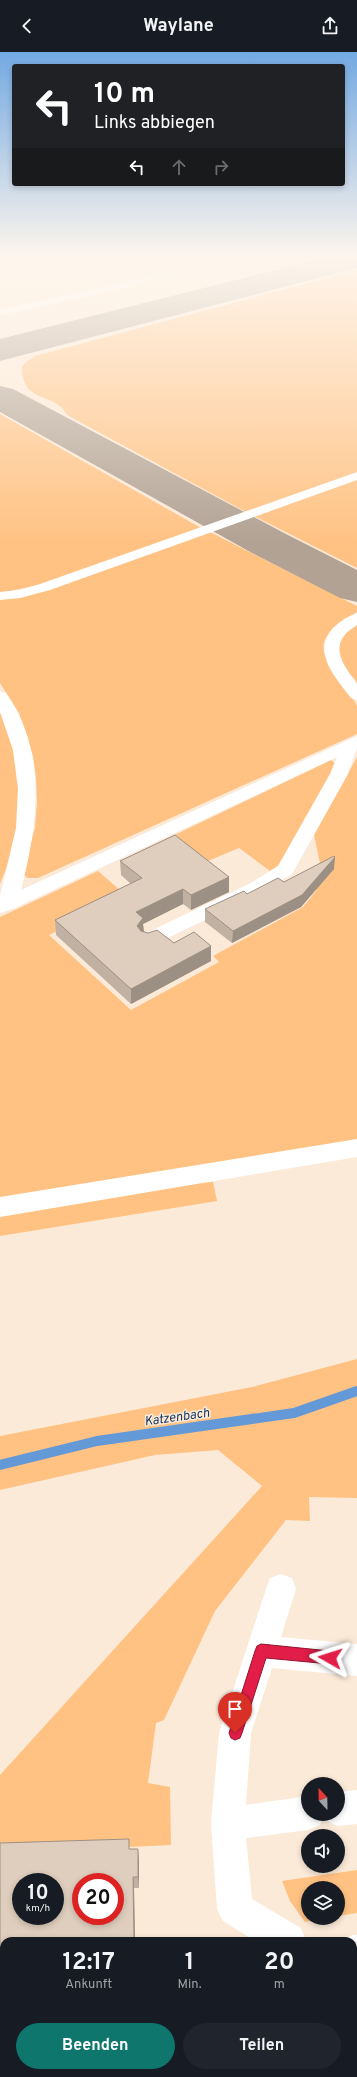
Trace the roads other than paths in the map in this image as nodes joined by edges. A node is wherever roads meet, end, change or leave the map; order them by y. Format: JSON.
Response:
{"nodes":[{"id":1,"x":357,"y":476,"type":"edge"},
{"id":2,"x":0,"y":596,"type":"edge"},
{"id":3,"x":357,"y":618,"type":"edge"},
{"id":4,"x":357,"y":695,"type":"edge"},
{"id":5,"x":0,"y":696,"type":"edge"},
{"id":6,"x":354,"y":743,"type":"edge"},
{"id":7,"x":4,"y":905,"type":"edge"},
{"id":8,"x":149,"y":940,"type":"edge"},
{"id":9,"x":357,"y":1148,"type":"edge"},
{"id":10,"x":0,"y":1207,"type":"edge"},
{"id":11,"x":281,"y":1589,"type":"dead end"},
{"id":12,"x":261,"y":1651,"type":"junction"},
{"id":13,"x":357,"y":1660,"type":"edge"},
{"id":14,"x":357,"y":1807,"type":"edge"},
{"id":15,"x":345,"y":1808,"type":"edge"},
{"id":16,"x":301,"y":1814,"type":"edge"},
{"id":17,"x":228,"y":1824,"type":"junction"},
{"id":18,"x":281,"y":1937,"type":"edge"}],
"edges":[{"from":1,"to":2,"type":"lane"},
{"from":3,"to":4,"type":"lane"},
{"from":5,"to":7,"type":"lane"},
{"from":6,"to":7,"type":"lane"},
{"from":6,"to":8,"type":"lane"},
{"from":9,"to":10,"type":"lane"},
{"from":11,"to":12,"type":"lane"},
{"from":12,"to":13,"type":"lane"},
{"from":12,"to":17,"type":"lane"},
{"from":14,"to":15,"type":"lane"},
{"from":16,"to":17,"type":"lane"},
{"from":17,"to":18,"type":"lane"}]}
